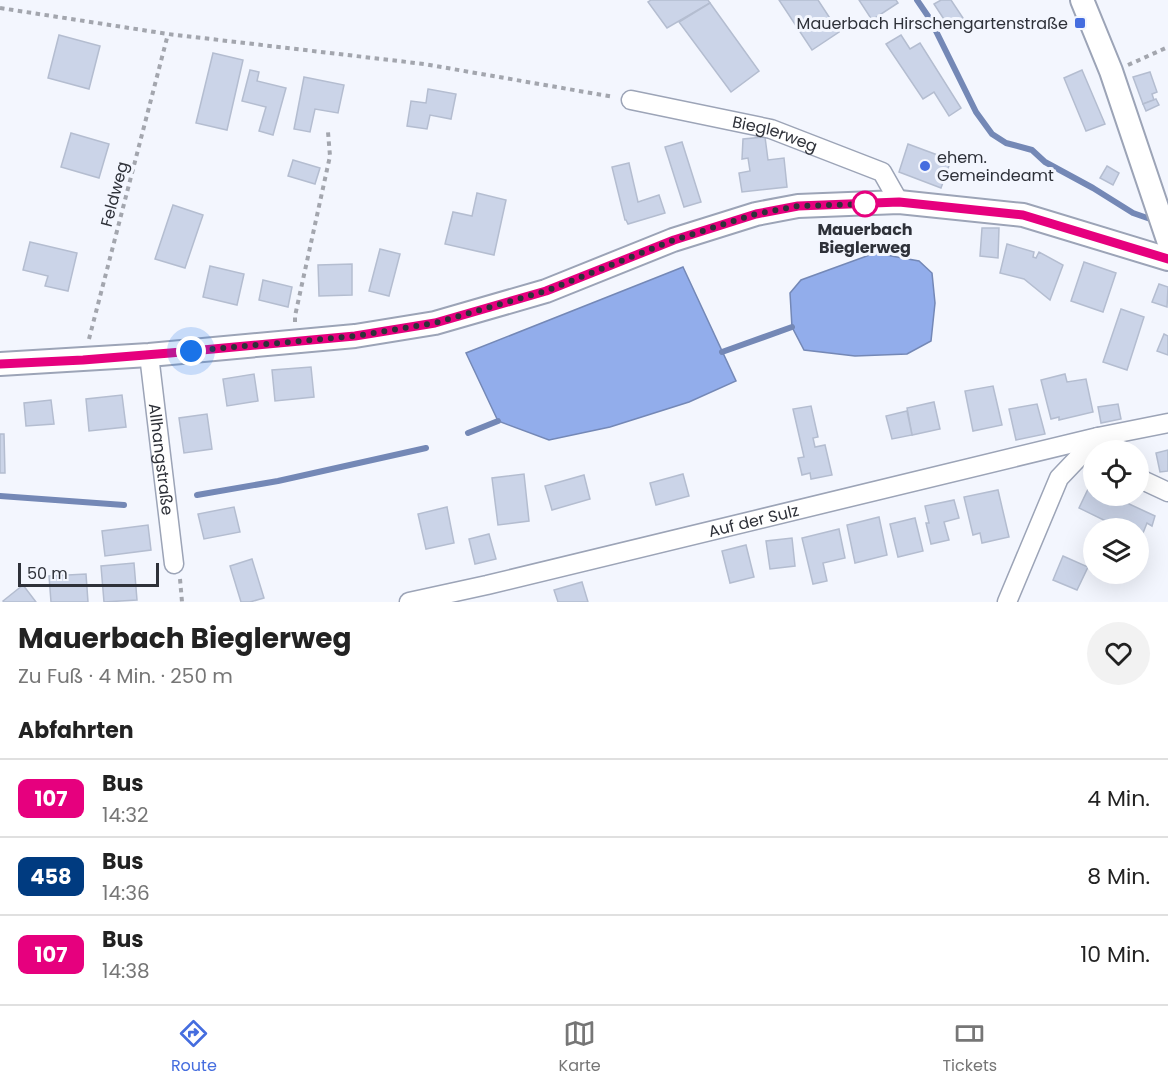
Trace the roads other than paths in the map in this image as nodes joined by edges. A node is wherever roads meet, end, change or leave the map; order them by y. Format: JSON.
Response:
{"nodes":[{"id":1,"x":1082,"y":0,"type":"edge"},
{"id":2,"x":631,"y":100,"type":"road end"},
{"id":3,"x":899,"y":202,"type":"junction"},
{"id":4,"x":1168,"y":240,"type":"edge"},
{"id":5,"x":1168,"y":259,"type":"edge"},
{"id":6,"x":149,"y":355,"type":"junction"},
{"id":7,"x":0,"y":364,"type":"edge"},
{"id":8,"x":1168,"y":423,"type":"edge"},
{"id":9,"x":1116,"y":440,"type":"edge"},
{"id":10,"x":1083,"y":449,"type":"edge"},
{"id":11,"x":1083,"y":460,"type":"edge"},
{"id":12,"x":1149,"y":483,"type":"edge"},
{"id":13,"x":1168,"y":492,"type":"edge"},
{"id":14,"x":174,"y":564,"type":"dead end"},
{"id":15,"x":489,"y":593,"type":"edge"},
{"id":16,"x":409,"y":602,"type":"edge"},
{"id":17,"x":1007,"y":602,"type":"edge"}],
"edges":[{"from":1,"to":4,"type":"street"},
{"from":2,"to":3,"type":"street","name":"Bieglerweg"},
{"from":3,"to":5,"type":"street"},
{"from":3,"to":6,"type":"street"},
{"from":6,"to":7,"type":"street"},
{"from":6,"to":14,"type":"street","name":"Allhangstraße"},
{"from":8,"to":9,"type":"street","name":"Auf der Sulz"},
{"from":10,"to":15,"type":"street","name":"Auf der Sulz"},
{"from":11,"to":17,"type":"street"},
{"from":12,"to":13,"type":"street"},
{"from":15,"to":16,"type":"street","name":"Auf der Sulz"}]}
